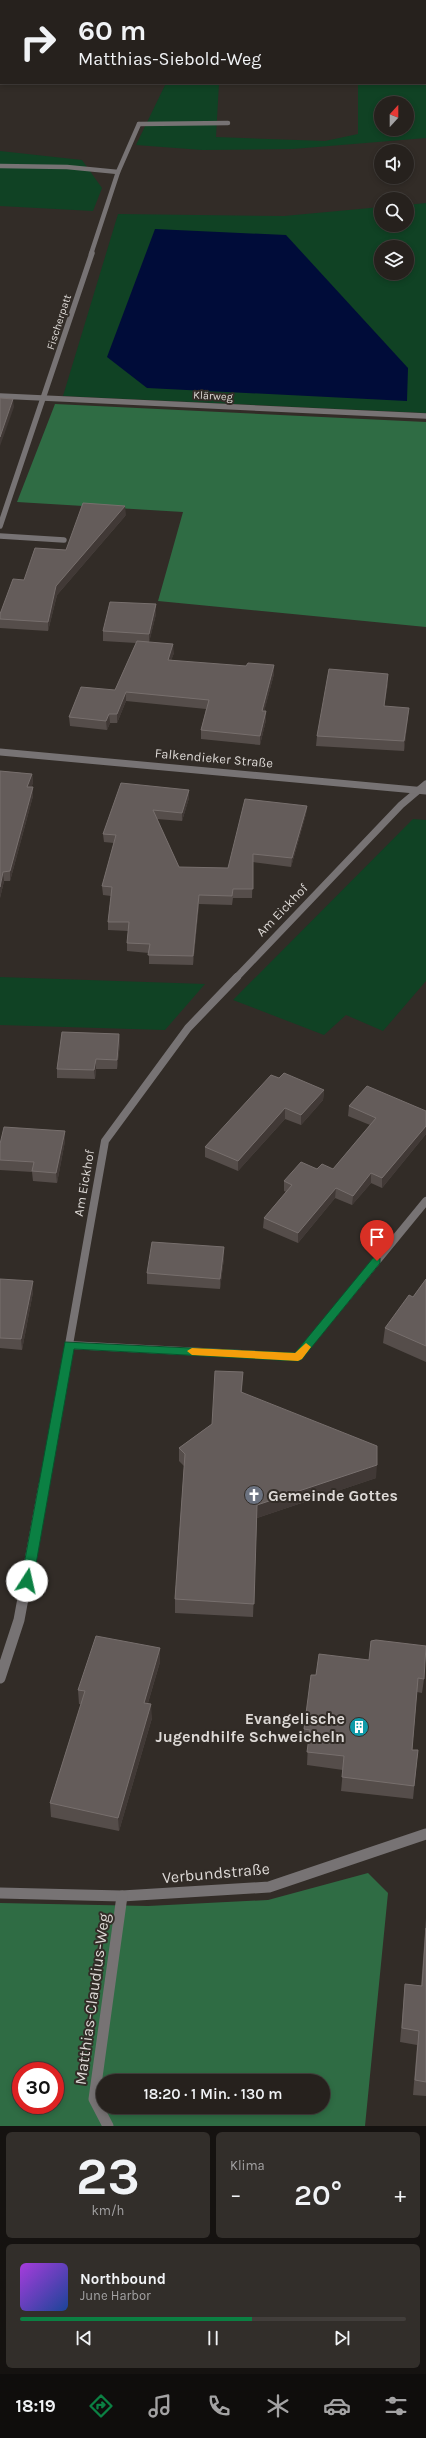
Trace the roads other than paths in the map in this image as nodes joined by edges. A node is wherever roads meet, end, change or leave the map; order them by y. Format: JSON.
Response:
{"nodes":[{"id":1,"x":228,"y":123,"type":"dead end"},
{"id":2,"x":0,"y":166,"type":"edge"},
{"id":3,"x":118,"y":172,"type":"junction"},
{"id":4,"x":0,"y":396,"type":"edge"},
{"id":5,"x":43,"y":398,"type":"junction"},
{"id":6,"x":426,"y":416,"type":"edge"},
{"id":7,"x":0,"y":526,"type":"edge"},
{"id":8,"x":0,"y":536,"type":"edge"},
{"id":9,"x":64,"y":540,"type":"dead end"},
{"id":10,"x":0,"y":752,"type":"edge"},
{"id":11,"x":426,"y":784,"type":"edge"},
{"id":12,"x":423,"y":791,"type":"edge"},
{"id":13,"x":426,"y":1201,"type":"edge"},
{"id":14,"x":69,"y":1345,"type":"junction"},
{"id":15,"x":0,"y":1678,"type":"edge"},
{"id":16,"x":426,"y":1834,"type":"edge"},
{"id":17,"x":0,"y":1893,"type":"edge"},
{"id":18,"x":122,"y":1896,"type":"junction"},
{"id":19,"x":108,"y":2126,"type":"edge"}],
"edges":[{"from":1,"to":3,"type":"street","name":"Fischerpatt"},
{"from":2,"to":3,"type":"street"},
{"from":3,"to":5,"type":"street","name":"Fischerpatt"},
{"from":4,"to":5,"type":"street","name":"Klärweg"},
{"from":5,"to":6,"type":"street","name":"Klärweg"},
{"from":5,"to":7,"type":"street","name":"Fischerpatt"},
{"from":8,"to":9,"type":"street"},
{"from":10,"to":12,"type":"street","name":"Falkendieker Straße"},
{"from":11,"to":12,"type":"street","name":"Am Eickhof"},
{"from":12,"to":14,"type":"street","name":"Am Eickhof"},
{"from":13,"to":14,"type":"street"},
{"from":14,"to":15,"type":"street","name":"Am Eickhof"},
{"from":16,"to":18,"type":"street","name":"Verbundstraße"},
{"from":17,"to":18,"type":"street","name":"Verbundstraße"},
{"from":18,"to":19,"type":"street","name":"Matthias-Claudius-Weg"}]}
